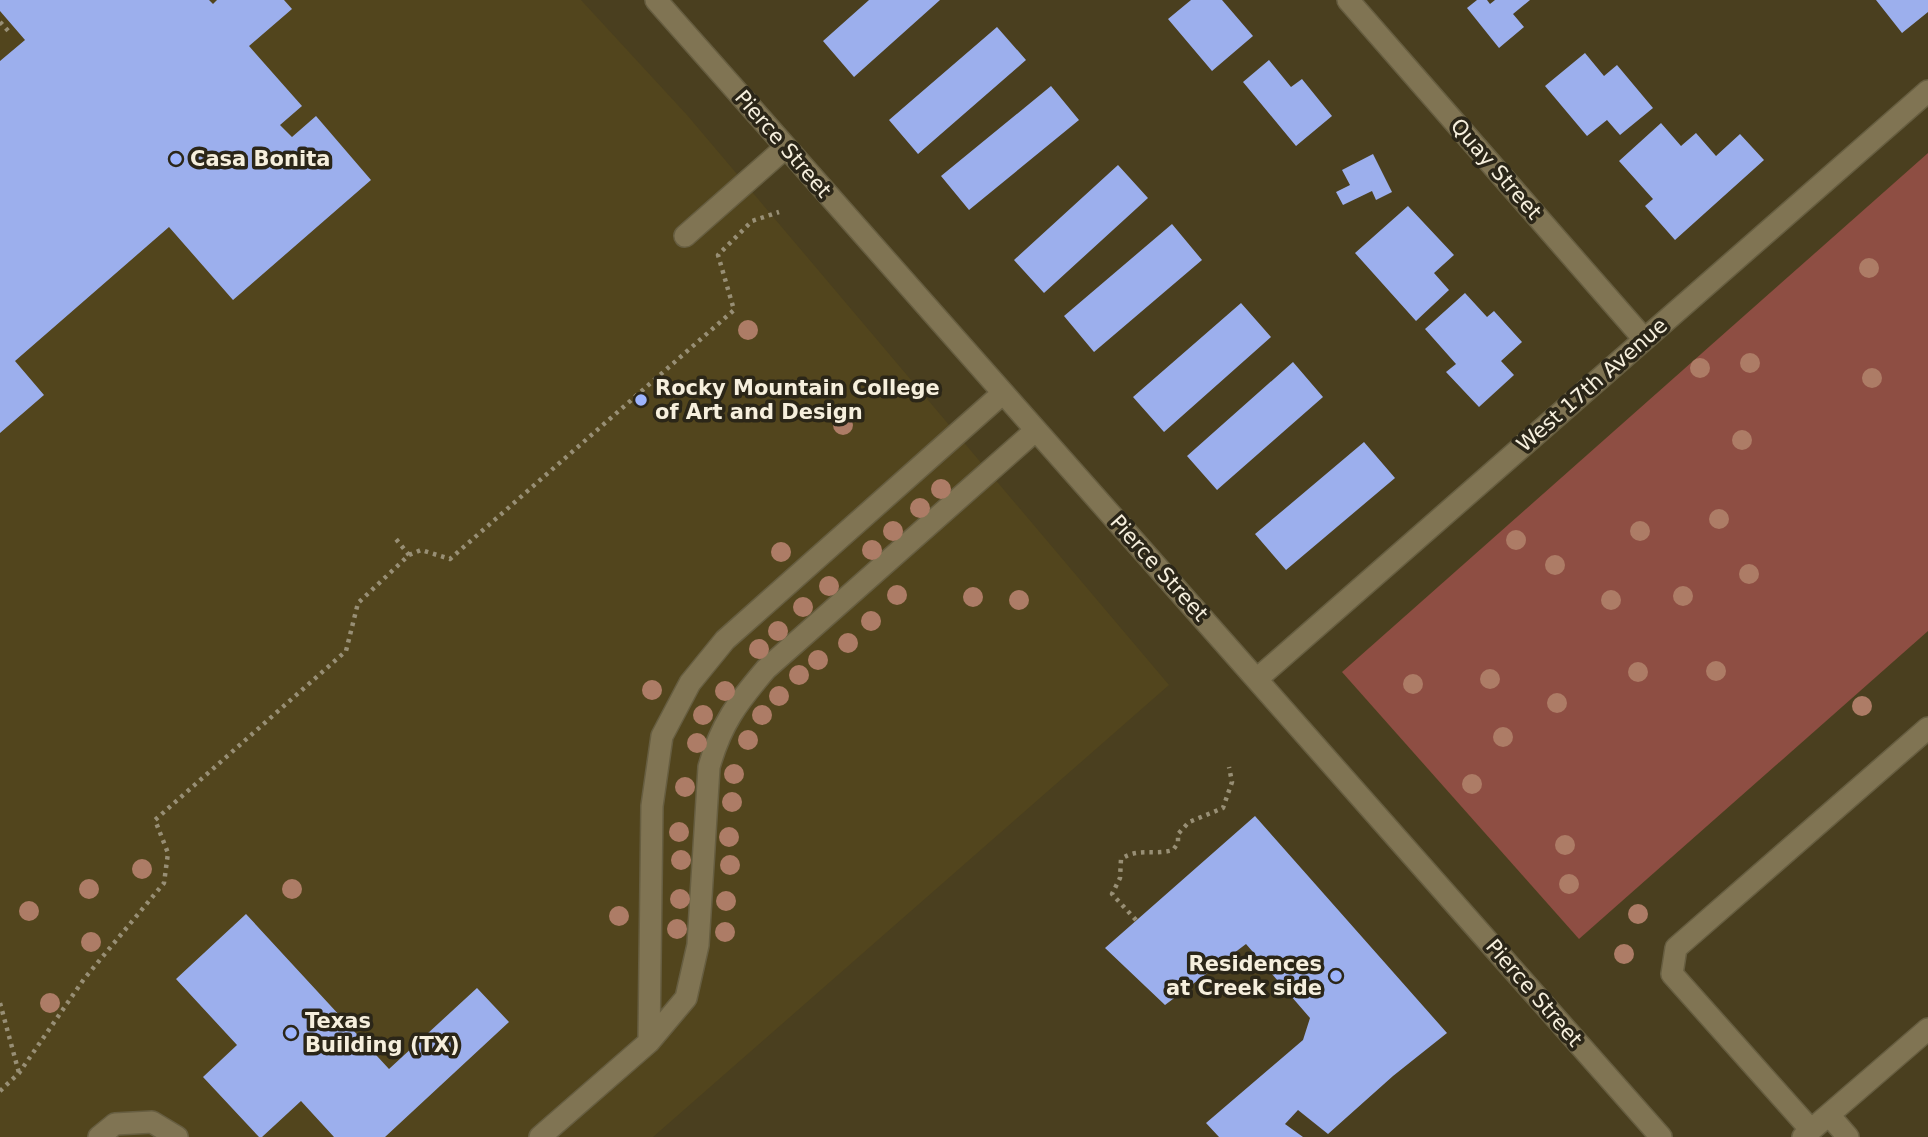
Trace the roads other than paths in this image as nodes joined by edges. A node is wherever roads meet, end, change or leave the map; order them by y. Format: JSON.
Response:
{"nodes":[{"id":1,"x":656,"y":0,"type":"edge"},
{"id":2,"x":1348,"y":0,"type":"edge"},
{"id":3,"x":1928,"y":91,"type":"edge"},
{"id":4,"x":786,"y":147,"type":"junction"},
{"id":5,"x":685,"y":236,"type":"dead end"},
{"id":6,"x":1644,"y":339,"type":"junction"},
{"id":7,"x":1003,"y":393,"type":"junction"},
{"id":8,"x":1036,"y":430,"type":"junction"},
{"id":9,"x":1257,"y":679,"type":"junction"},
{"id":10,"x":1928,"y":728,"type":"edge"},
{"id":11,"x":1928,"y":1029,"type":"edge"},
{"id":12,"x":649,"y":1042,"type":"junction"},
{"id":13,"x":1829,"y":1115,"type":"junction"},
{"id":14,"x":1807,"y":1134,"type":"edge"},
{"id":15,"x":99,"y":1137,"type":"edge"},
{"id":16,"x":177,"y":1137,"type":"edge"},
{"id":17,"x":540,"y":1137,"type":"edge"},
{"id":18,"x":1661,"y":1137,"type":"edge"},
{"id":19,"x":1848,"y":1137,"type":"edge"}],
"edges":[{"from":1,"to":4,"type":"street","name":"Pierce Street"},
{"from":2,"to":6,"type":"street","name":"Quay Street"},
{"from":3,"to":6,"type":"street","name":"West 17th Avenue"},
{"from":4,"to":5,"type":"street"},
{"from":4,"to":7,"type":"street","name":"Pierce Street"},
{"from":6,"to":9,"type":"street","name":"West 17th Avenue"},
{"from":7,"to":8,"type":"street","name":"Pierce Street"},
{"from":7,"to":12,"type":"street"},
{"from":8,"to":9,"type":"street","name":"Pierce Street"},
{"from":8,"to":12,"type":"street"},
{"from":9,"to":18,"type":"street","name":"Pierce Street"},
{"from":10,"to":14,"type":"street"},
{"from":11,"to":13,"type":"street"},
{"from":12,"to":17,"type":"street"},
{"from":13,"to":14,"type":"street"},
{"from":13,"to":19,"type":"street"},
{"from":15,"to":16,"type":"street"}]}
